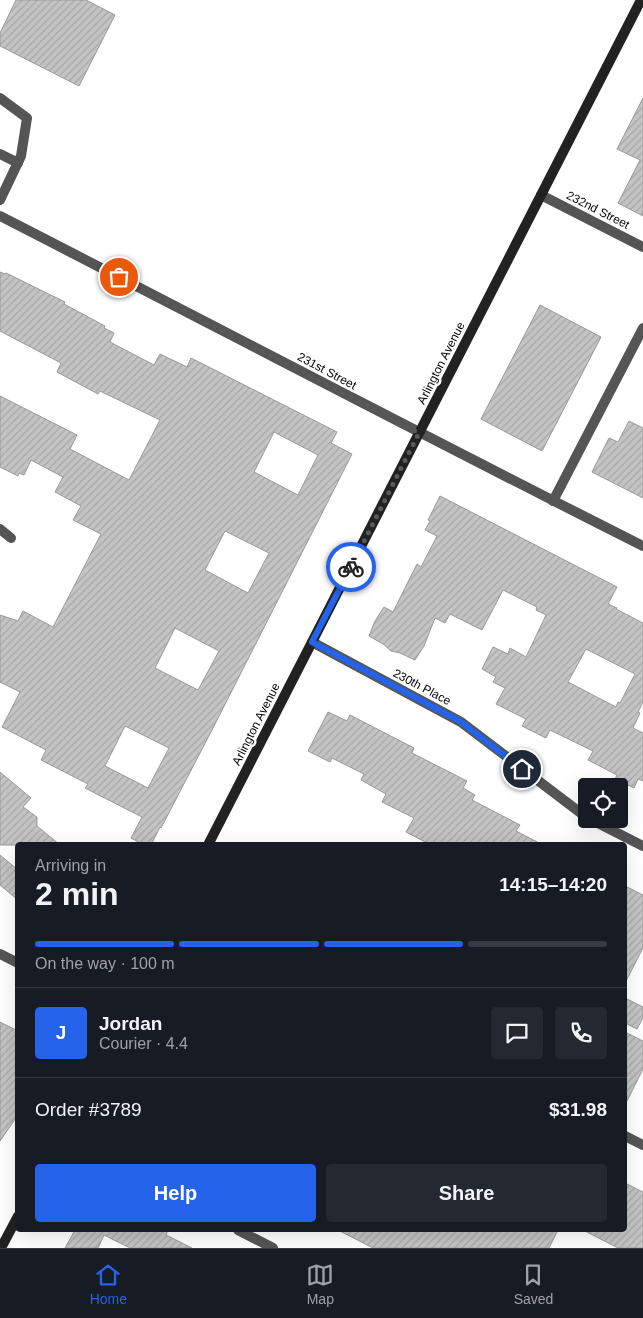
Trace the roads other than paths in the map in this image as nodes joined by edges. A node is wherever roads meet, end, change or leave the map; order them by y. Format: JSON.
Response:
{"nodes":[{"id":1,"x":641,"y":0,"type":"edge"},
{"id":2,"x":0,"y":98,"type":"edge"},
{"id":3,"x":0,"y":154,"type":"edge"},
{"id":4,"x":18,"y":163,"type":"junction"},
{"id":5,"x":541,"y":195,"type":"junction"},
{"id":6,"x":0,"y":200,"type":"edge"},
{"id":7,"x":0,"y":216,"type":"edge"},
{"id":8,"x":643,"y":247,"type":"edge"},
{"id":9,"x":643,"y":328,"type":"edge"},
{"id":10,"x":419,"y":433,"type":"junction"},
{"id":11,"x":553,"y":501,"type":"junction"},
{"id":12,"x":0,"y":529,"type":"edge"},
{"id":13,"x":11,"y":538,"type":"dead end"},
{"id":14,"x":643,"y":546,"type":"edge"},
{"id":15,"x":312,"y":642,"type":"junction"},
{"id":16,"x":578,"y":811,"type":"edge"},
{"id":17,"x":608,"y":828,"type":"edge"},
{"id":18,"x":210,"y":842,"type":"edge"},
{"id":19,"x":643,"y":846,"type":"edge"},
{"id":20,"x":0,"y":954,"type":"edge"},
{"id":21,"x":15,"y":962,"type":"edge"},
{"id":22,"x":627,"y":1137,"type":"edge"},
{"id":23,"x":643,"y":1145,"type":"edge"},
{"id":24,"x":15,"y":1222,"type":"edge"},
{"id":25,"x":242,"y":1232,"type":"edge"},
{"id":26,"x":1,"y":1248,"type":"edge"},
{"id":27,"x":273,"y":1248,"type":"edge"}],
"edges":[{"from":1,"to":5,"type":"main road","name":"Arlington Avenue"},
{"from":2,"to":4,"type":"street"},
{"from":3,"to":4,"type":"street"},
{"from":4,"to":6,"type":"street"},
{"from":5,"to":8,"type":"street","name":"232nd Street"},
{"from":5,"to":10,"type":"main road","name":"Arlington Avenue"},
{"from":7,"to":10,"type":"street","name":"231st Street"},
{"from":9,"to":11,"type":"street"},
{"from":10,"to":11,"type":"street","name":"231st Street"},
{"from":10,"to":15,"type":"main road","name":"Arlington Avenue"},
{"from":11,"to":14,"type":"street","name":"231st Street"},
{"from":12,"to":13,"type":"street"},
{"from":15,"to":16,"type":"street","name":"230th Place"},
{"from":15,"to":18,"type":"main road","name":"Arlington Avenue"},
{"from":17,"to":19,"type":"street"},
{"from":20,"to":21,"type":"street"},
{"from":22,"to":23,"type":"street"},
{"from":24,"to":26,"type":"main road"},
{"from":25,"to":27,"type":"street"}]}
